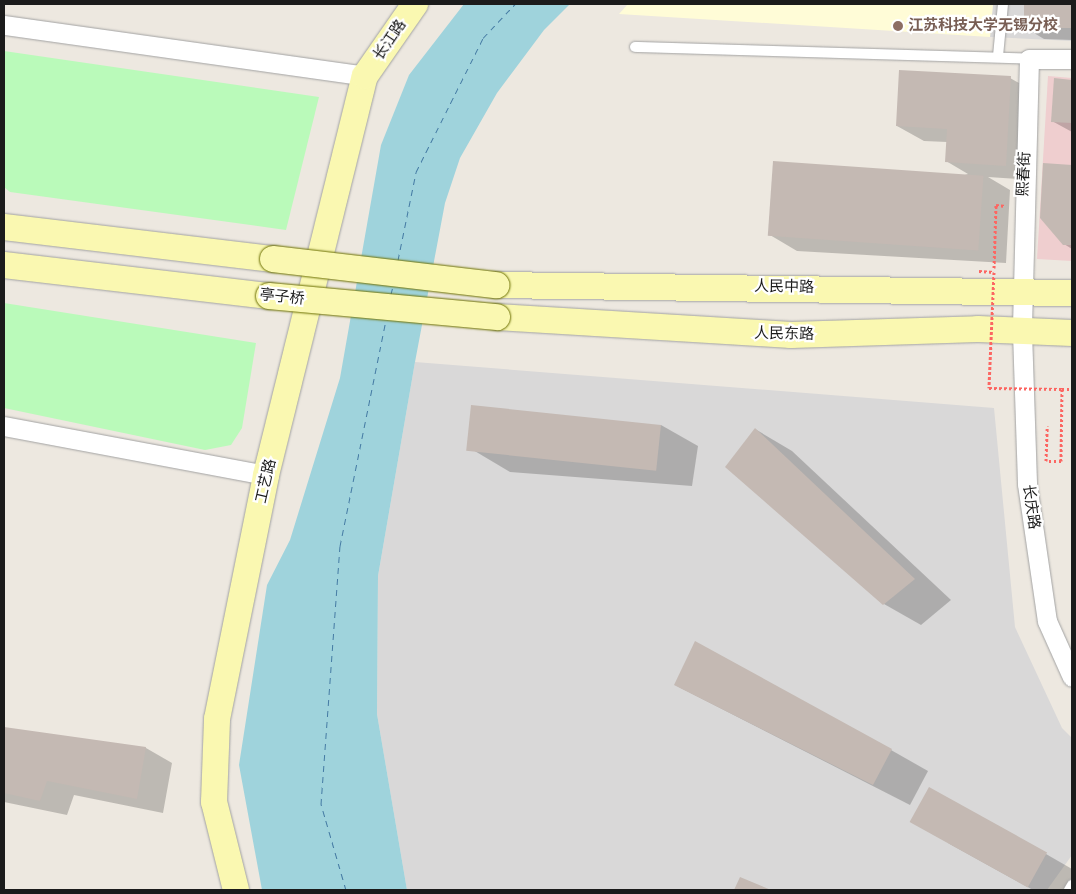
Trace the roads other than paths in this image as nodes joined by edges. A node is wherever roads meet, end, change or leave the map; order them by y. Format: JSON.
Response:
{"nodes":[{"id":1,"x":415,"y":4,"type":"edge"},
{"id":2,"x":1003,"y":4,"type":"edge"},
{"id":3,"x":4,"y":25,"type":"edge"},
{"id":4,"x":635,"y":46,"type":"dead end"},
{"id":5,"x":998,"y":56,"type":"junction"},
{"id":6,"x":1029,"y":59,"type":"junction"},
{"id":7,"x":1072,"y":59,"type":"edge"},
{"id":8,"x":366,"y":76,"type":"junction"},
{"id":9,"x":13,"y":228,"type":"edge"},
{"id":10,"x":4,"y":265,"type":"edge"},
{"id":11,"x":1022,"y":291,"type":"junction"},
{"id":12,"x":1072,"y":293,"type":"edge"},
{"id":13,"x":497,"y":317,"type":"joint"},
{"id":14,"x":1022,"y":332,"type":"junction"},
{"id":15,"x":1072,"y":333,"type":"edge"},
{"id":16,"x":4,"y":426,"type":"edge"},
{"id":17,"x":266,"y":476,"type":"junction"},
{"id":18,"x":1072,"y":677,"type":"edge"},
{"id":19,"x":1072,"y":885,"type":"edge"},
{"id":20,"x":236,"y":890,"type":"edge"},
{"id":21,"x":1069,"y":890,"type":"edge"}],
"edges":[{"from":1,"to":8,"type":"main road","name":"长江路"},
{"from":2,"to":5,"type":"lane"},
{"from":3,"to":8,"type":"street"},
{"from":4,"to":5,"type":"lane"},
{"from":5,"to":6,"type":"lane"},
{"from":6,"to":7,"type":"street"},
{"from":6,"to":11,"type":"street","name":"熙春街"},
{"from":8,"to":17,"type":"main road","name":"工艺路"},
{"from":9,"to":11,"type":"main road","name":"人民中路","bridge":true},
{"from":10,"to":13,"type":"main road","name":"亭子桥","bridge":true},
{"from":11,"to":12,"type":"main road","name":"人民中路"},
{"from":11,"to":14,"type":"street","name":"熙春街"},
{"from":13,"to":14,"type":"main road","name":"人民东路"},
{"from":14,"to":15,"type":"main road","name":"人民东路"},
{"from":14,"to":18,"type":"street","name":"长庆路"},
{"from":16,"to":17,"type":"street"},
{"from":17,"to":20,"type":"main road","name":"工艺路"},
{"from":19,"to":21,"type":"lane"}]}
